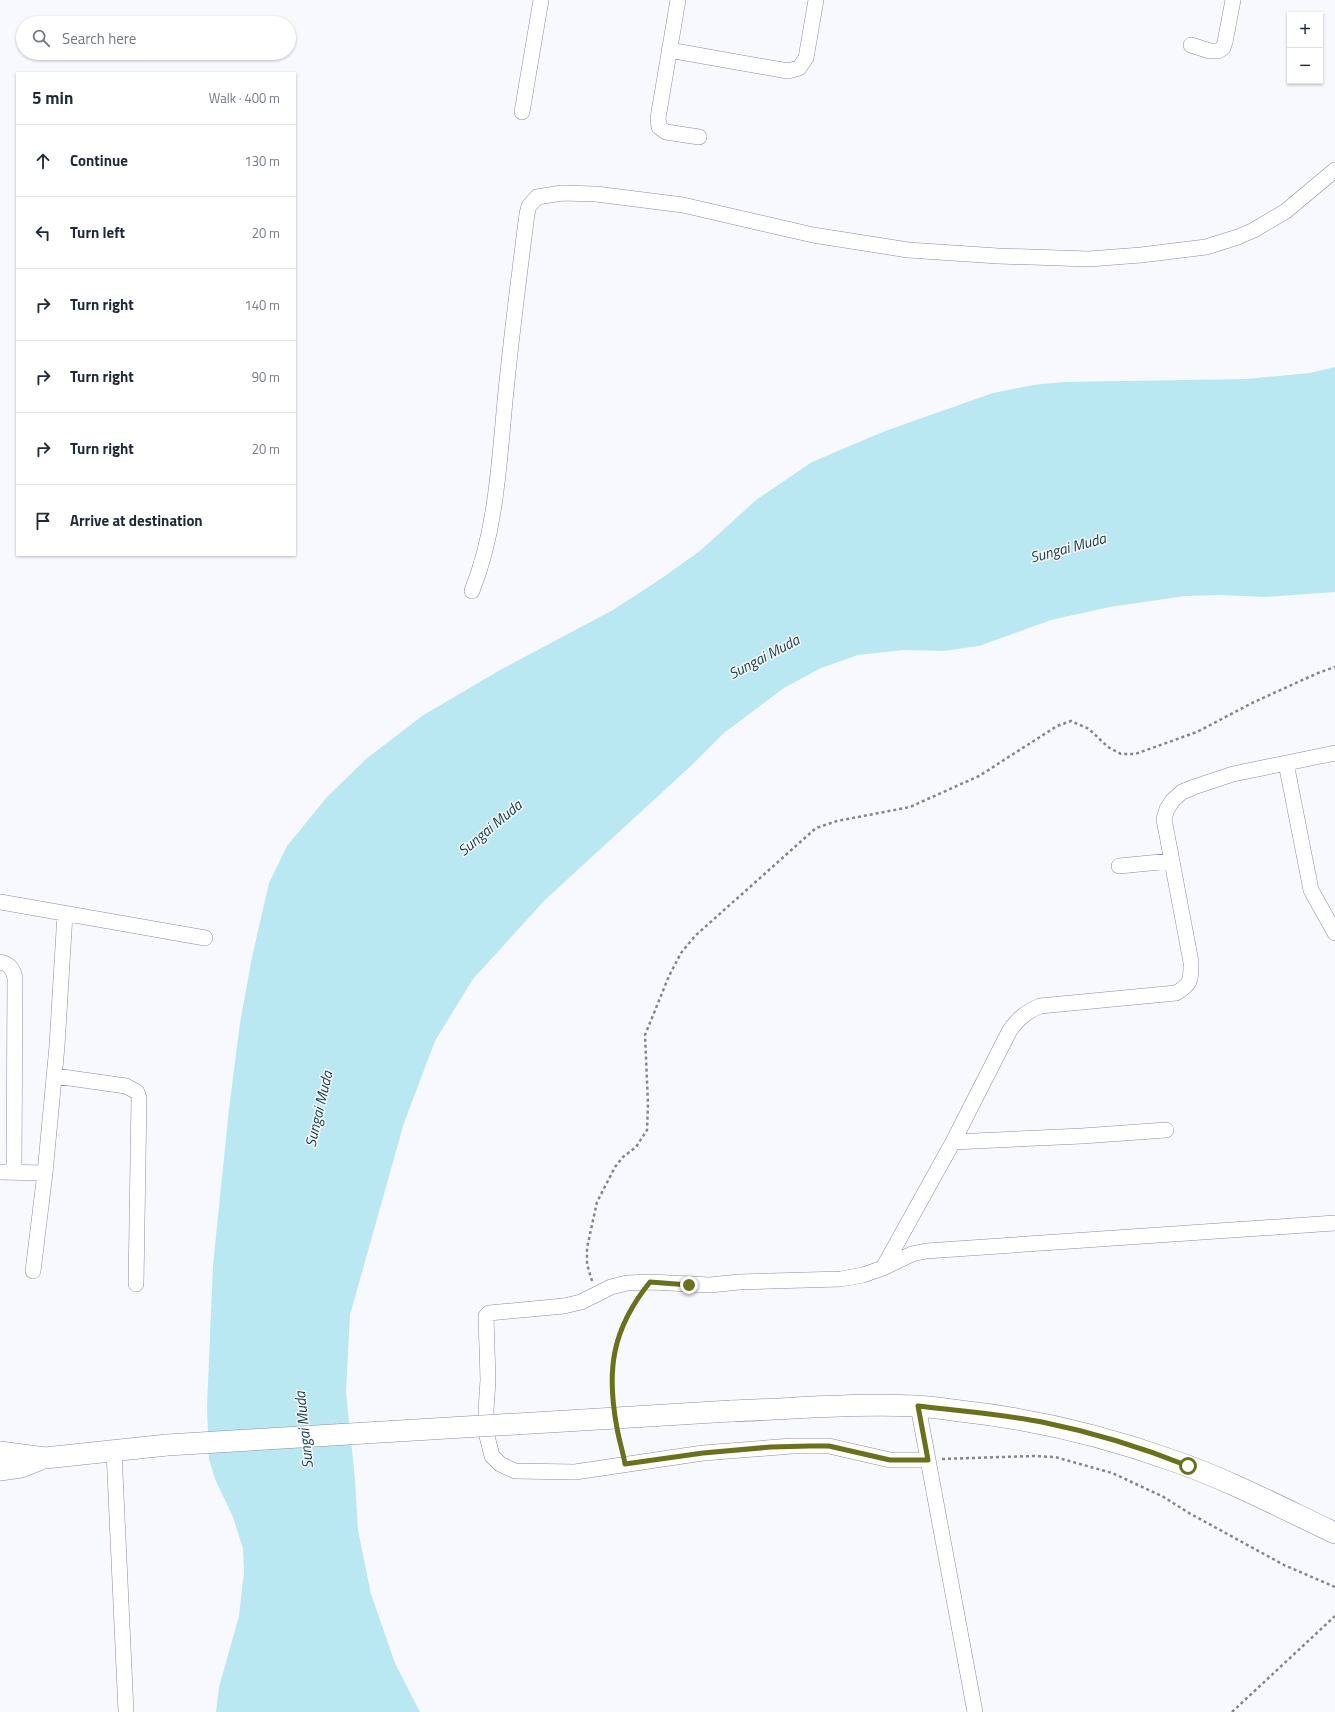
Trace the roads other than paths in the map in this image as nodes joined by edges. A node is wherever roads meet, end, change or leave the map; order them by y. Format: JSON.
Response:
{"nodes":[{"id":1,"x":541,"y":0,"type":"edge"},
{"id":2,"x":678,"y":0,"type":"edge"},
{"id":3,"x":816,"y":0,"type":"edge"},
{"id":4,"x":1233,"y":0,"type":"edge"},
{"id":5,"x":1191,"y":45,"type":"dead end"},
{"id":6,"x":669,"y":50,"type":"junction"},
{"id":7,"x":522,"y":112,"type":"dead end"},
{"id":8,"x":699,"y":137,"type":"dead end"},
{"id":9,"x":1335,"y":170,"type":"edge"},
{"id":10,"x":472,"y":591,"type":"dead end"},
{"id":11,"x":1335,"y":753,"type":"edge"},
{"id":12,"x":1286,"y":763,"type":"junction"},
{"id":13,"x":1171,"y":861,"type":"junction"},
{"id":14,"x":1119,"y":866,"type":"dead end"},
{"id":15,"x":0,"y":902,"type":"edge"},
{"id":16,"x":65,"y":914,"type":"junction"},
{"id":17,"x":1335,"y":933,"type":"edge"},
{"id":18,"x":205,"y":938,"type":"dead end"},
{"id":19,"x":0,"y":962,"type":"edge"},
{"id":20,"x":55,"y":1076,"type":"junction"},
{"id":21,"x":1166,"y":1130,"type":"dead end"},
{"id":22,"x":953,"y":1142,"type":"junction"},
{"id":23,"x":7,"y":1172,"type":"edge"},
{"id":24,"x":45,"y":1173,"type":"junction"},
{"id":25,"x":1335,"y":1223,"type":"edge"},
{"id":26,"x":883,"y":1268,"type":"junction"},
{"id":27,"x":33,"y":1271,"type":"dead end"},
{"id":28,"x":136,"y":1284,"type":"dead end"},
{"id":29,"x":918,"y":1406,"type":"junction"},
{"id":30,"x":114,"y":1451,"type":"junction"},
{"id":31,"x":0,"y":1452,"type":"edge"},
{"id":32,"x":45,"y":1458,"type":"junction"},
{"id":33,"x":928,"y":1460,"type":"junction"},
{"id":34,"x":0,"y":1470,"type":"edge"},
{"id":35,"x":1335,"y":1533,"type":"edge"},
{"id":36,"x":126,"y":1712,"type":"edge"},
{"id":37,"x":975,"y":1712,"type":"edge"}],
"edges":[{"from":1,"to":7,"type":"street"},
{"from":2,"to":6,"type":"street"},
{"from":3,"to":6,"type":"street"},
{"from":4,"to":5,"type":"street"},
{"from":6,"to":8,"type":"street"},
{"from":9,"to":10,"type":"street"},
{"from":11,"to":12,"type":"street"},
{"from":12,"to":13,"type":"street"},
{"from":12,"to":17,"type":"street"},
{"from":13,"to":14,"type":"street"},
{"from":13,"to":22,"type":"street"},
{"from":15,"to":16,"type":"street"},
{"from":16,"to":18,"type":"street"},
{"from":16,"to":20,"type":"street"},
{"from":19,"to":23,"type":"street"},
{"from":20,"to":24,"type":"street"},
{"from":20,"to":28,"type":"street"},
{"from":21,"to":22,"type":"street"},
{"from":22,"to":26,"type":"street"},
{"from":23,"to":24,"type":"street"},
{"from":24,"to":27,"type":"street"},
{"from":25,"to":26,"type":"street"},
{"from":26,"to":33,"type":"street"},
{"from":29,"to":30,"type":"main road","bridge":true},
{"from":29,"to":33,"type":"street"},
{"from":29,"to":35,"type":"main road"},
{"from":30,"to":32,"type":"main road"},
{"from":30,"to":36,"type":"street"},
{"from":31,"to":32,"type":"main road"},
{"from":32,"to":34,"type":"main road"},
{"from":33,"to":37,"type":"street"}]}
